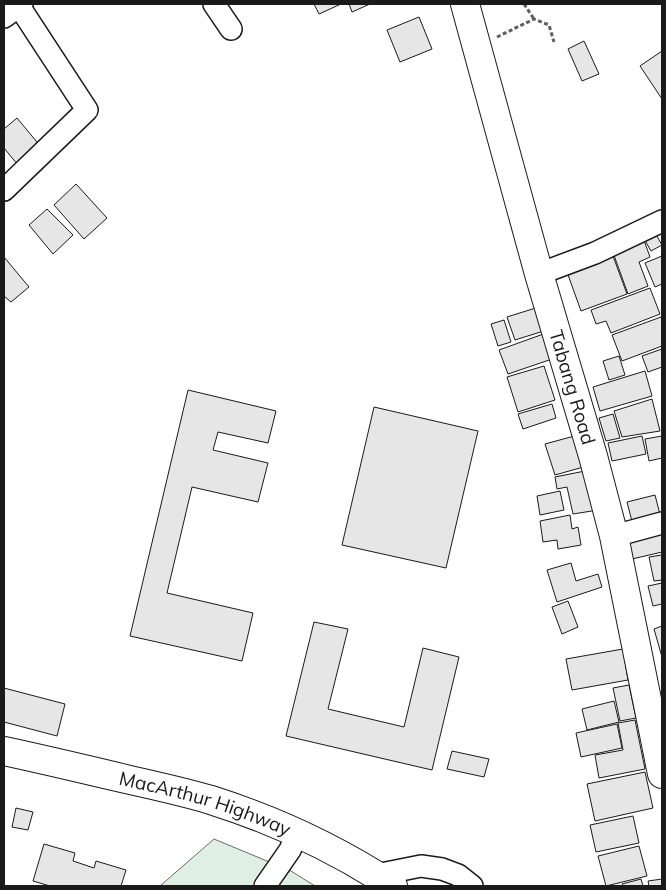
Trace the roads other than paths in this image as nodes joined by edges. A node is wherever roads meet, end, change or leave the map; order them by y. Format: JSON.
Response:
{"nodes":[{"id":1,"x":214,"y":4,"type":"edge"},
{"id":2,"x":464,"y":4,"type":"edge"},
{"id":3,"x":15,"y":9,"type":"edge"},
{"id":4,"x":231,"y":29,"type":"dead end"},
{"id":5,"x":4,"y":190,"type":"edge"},
{"id":6,"x":661,"y":227,"type":"edge"},
{"id":7,"x":539,"y":274,"type":"junction"},
{"id":8,"x":662,"y":523,"type":"edge"},
{"id":9,"x":614,"y":536,"type":"junction"},
{"id":10,"x":4,"y":751,"type":"edge"},
{"id":11,"x":4,"y":770,"type":"edge"},
{"id":12,"x":662,"y":774,"type":"edge"},
{"id":13,"x":294,"y":842,"type":"junction"},
{"id":14,"x":375,"y":883,"type":"edge"},
{"id":15,"x":265,"y":886,"type":"edge"},
{"id":16,"x":472,"y":886,"type":"edge"}],
"edges":[{"from":1,"to":4,"type":"street"},
{"from":2,"to":7,"type":"main road","name":"Tabang Road"},
{"from":3,"to":5,"type":"street"},
{"from":6,"to":7,"type":"street"},
{"from":7,"to":9,"type":"main road","name":"Tabang Road"},
{"from":8,"to":9,"type":"street"},
{"from":9,"to":12,"type":"main road","name":"Tabang Road"},
{"from":10,"to":13,"type":"main road","name":"MacArthur Highway"},
{"from":11,"to":13,"type":"main road","name":"MacArthur Highway"},
{"from":13,"to":14,"type":"main road","name":"MacArthur Highway"},
{"from":13,"to":15,"type":"street"},
{"from":14,"to":16,"type":"street"}]}
